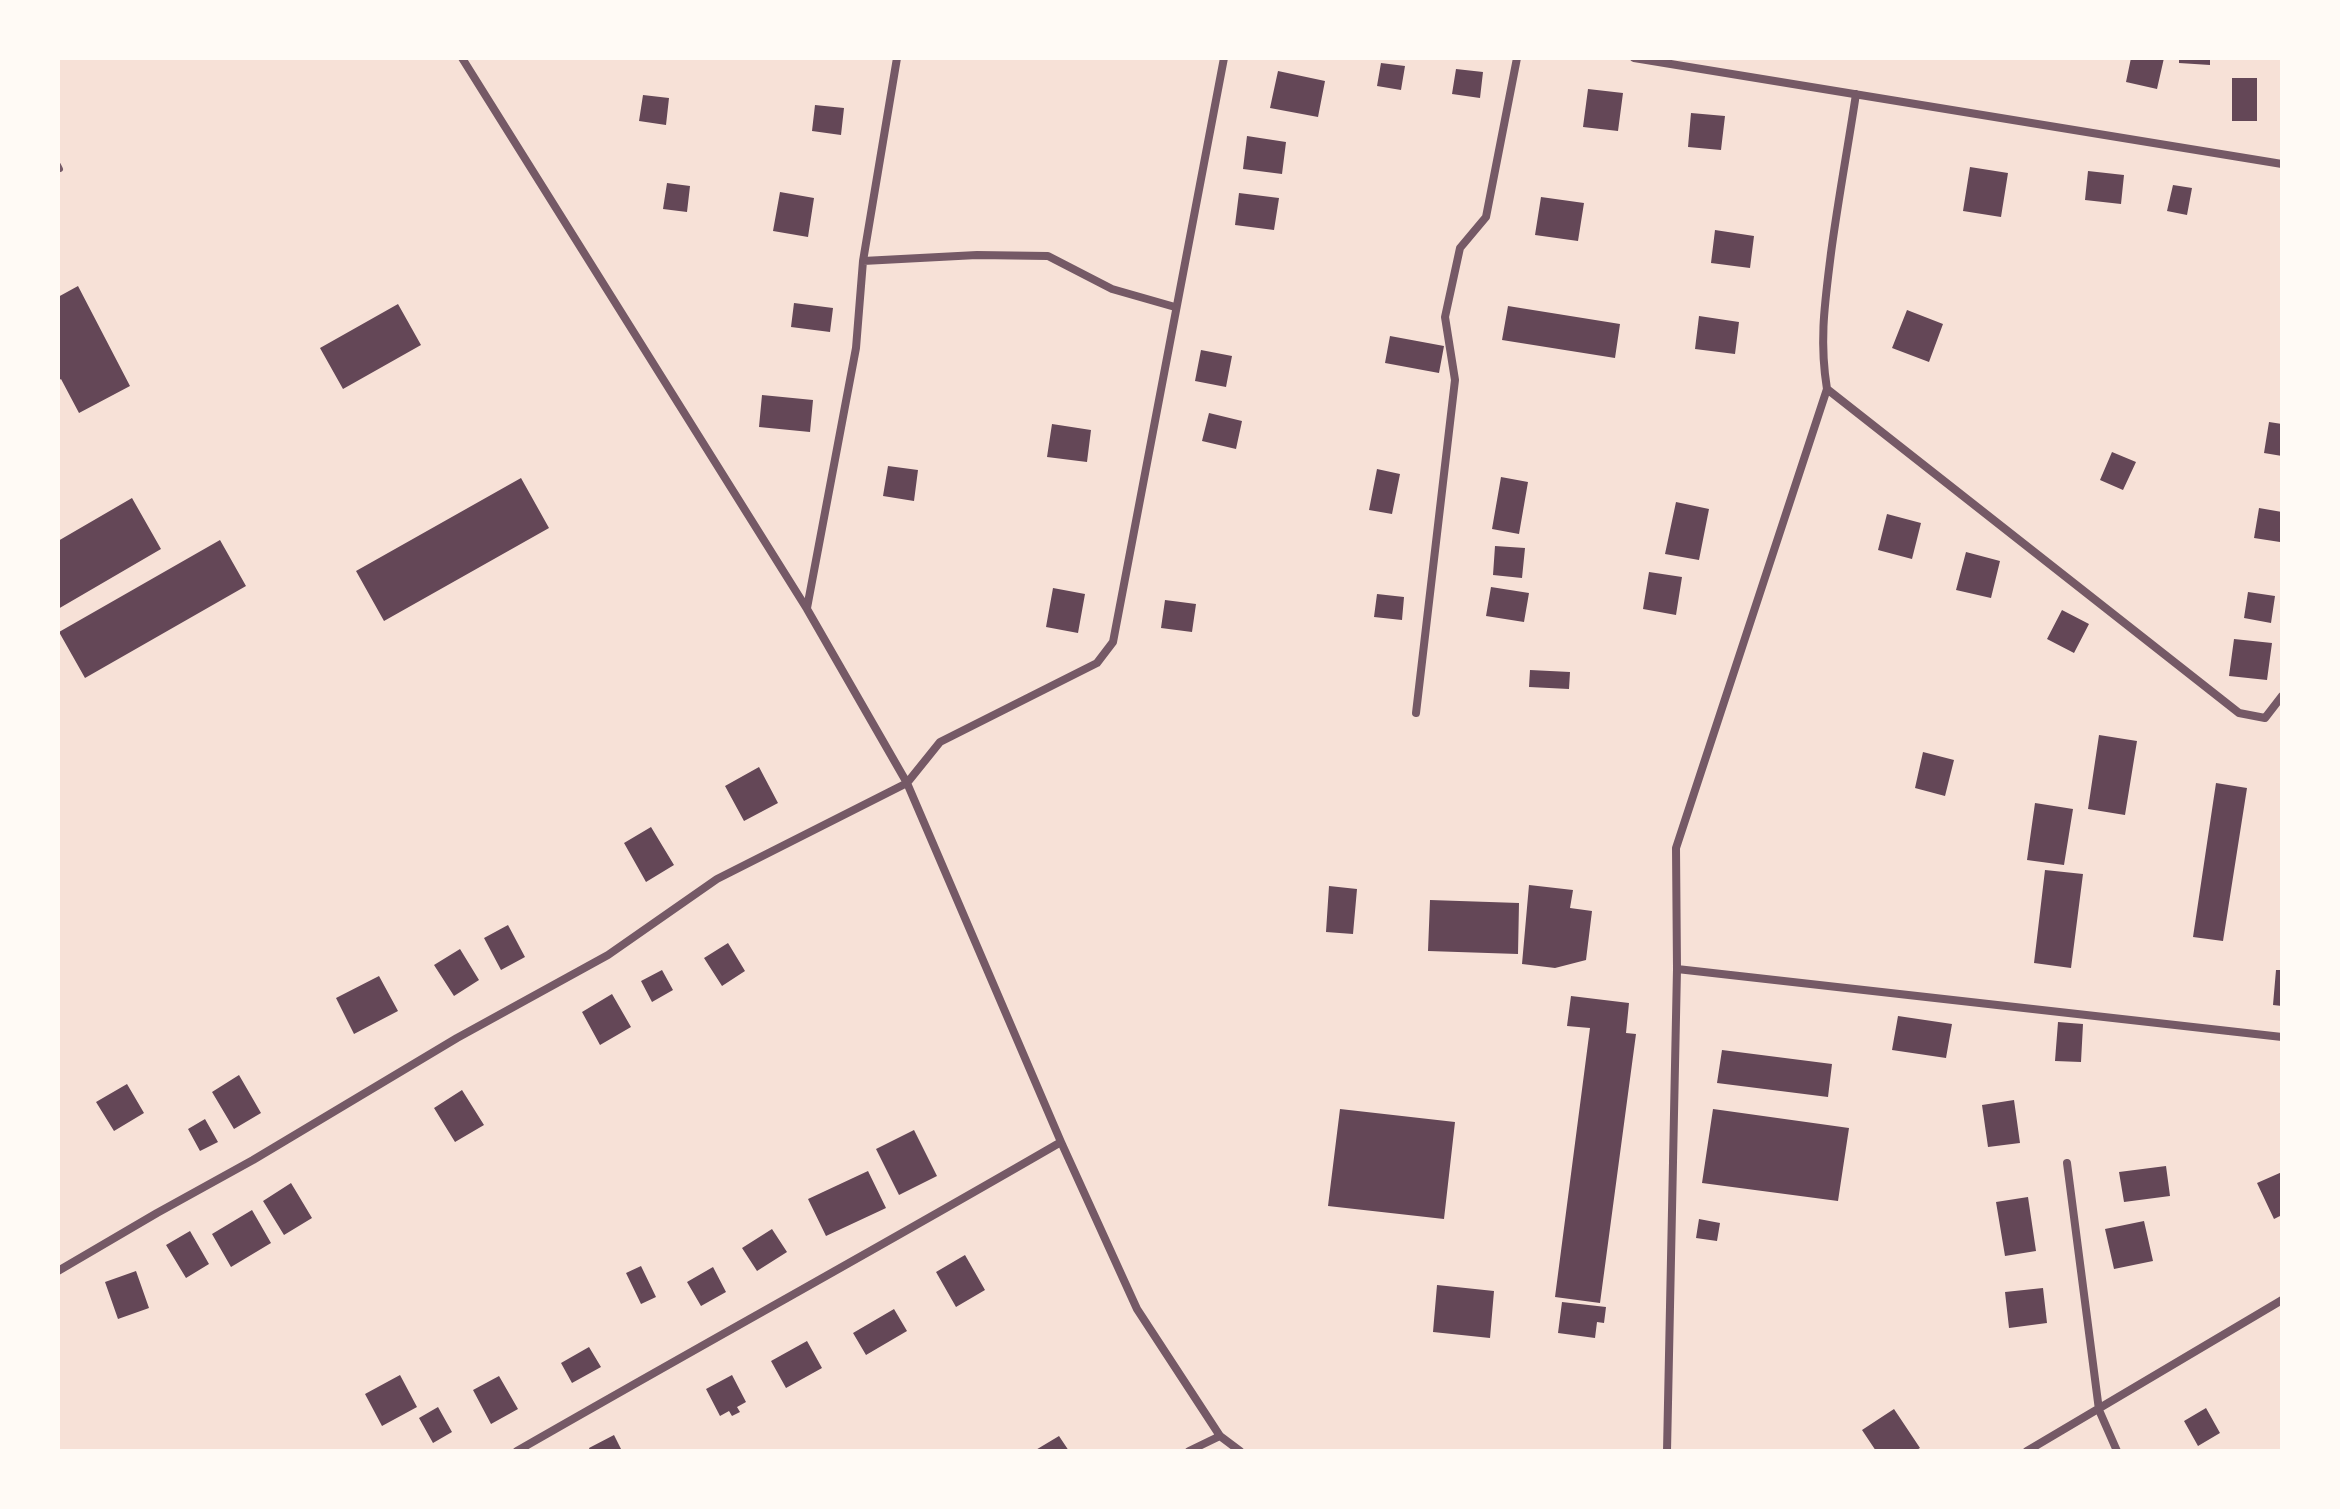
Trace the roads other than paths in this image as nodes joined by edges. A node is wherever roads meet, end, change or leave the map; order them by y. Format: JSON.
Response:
{"nodes":[{"id":1,"x":462,"y":58,"type":"edge"},
{"id":2,"x":897,"y":58,"type":"edge"},
{"id":3,"x":1224,"y":58,"type":"edge"},
{"id":4,"x":1517,"y":58,"type":"edge"},
{"id":5,"x":1634,"y":58,"type":"edge"},
{"id":6,"x":1856,"y":94,"type":"junction"},
{"id":7,"x":2282,"y":164,"type":"edge"},
{"id":8,"x":863,"y":261,"type":"junction"},
{"id":9,"x":1175,"y":307,"type":"junction"},
{"id":10,"x":1827,"y":389,"type":"junction"},
{"id":11,"x":807,"y":609,"type":"junction"},
{"id":12,"x":2282,"y":696,"type":"edge"},
{"id":13,"x":1416,"y":713,"type":"dead end"},
{"id":14,"x":907,"y":783,"type":"junction"},
{"id":15,"x":1677,"y":969,"type":"junction"},
{"id":16,"x":2282,"y":1037,"type":"edge"},
{"id":17,"x":1061,"y":1142,"type":"junction"},
{"id":18,"x":2067,"y":1163,"type":"dead end"},
{"id":19,"x":58,"y":1271,"type":"edge"},
{"id":20,"x":2282,"y":1300,"type":"edge"},
{"id":21,"x":2099,"y":1410,"type":"junction"},
{"id":22,"x":1220,"y":1436,"type":"junction"},
{"id":23,"x":517,"y":1451,"type":"edge"},
{"id":24,"x":1189,"y":1451,"type":"edge"},
{"id":25,"x":1240,"y":1451,"type":"edge"},
{"id":26,"x":1667,"y":1451,"type":"edge"},
{"id":27,"x":2027,"y":1451,"type":"edge"},
{"id":28,"x":2117,"y":1451,"type":"edge"}],
"edges":[{"from":1,"to":11,"type":"street"},
{"from":2,"to":8,"type":"street"},
{"from":3,"to":9,"type":"street"},
{"from":4,"to":13,"type":"street"},
{"from":5,"to":6,"type":"street"},
{"from":6,"to":7,"type":"street"},
{"from":6,"to":10,"type":"street"},
{"from":8,"to":9,"type":"street"},
{"from":8,"to":11,"type":"street"},
{"from":9,"to":14,"type":"street"},
{"from":10,"to":12,"type":"street"},
{"from":10,"to":15,"type":"street"},
{"from":11,"to":14,"type":"street"},
{"from":14,"to":17,"type":"street"},
{"from":14,"to":19,"type":"street"},
{"from":15,"to":16,"type":"street"},
{"from":15,"to":26,"type":"street"},
{"from":17,"to":22,"type":"street"},
{"from":17,"to":23,"type":"street"},
{"from":18,"to":21,"type":"street"},
{"from":20,"to":21,"type":"street"},
{"from":21,"to":27,"type":"street"},
{"from":21,"to":28,"type":"street"},
{"from":22,"to":24,"type":"street"},
{"from":22,"to":25,"type":"street"}]}
